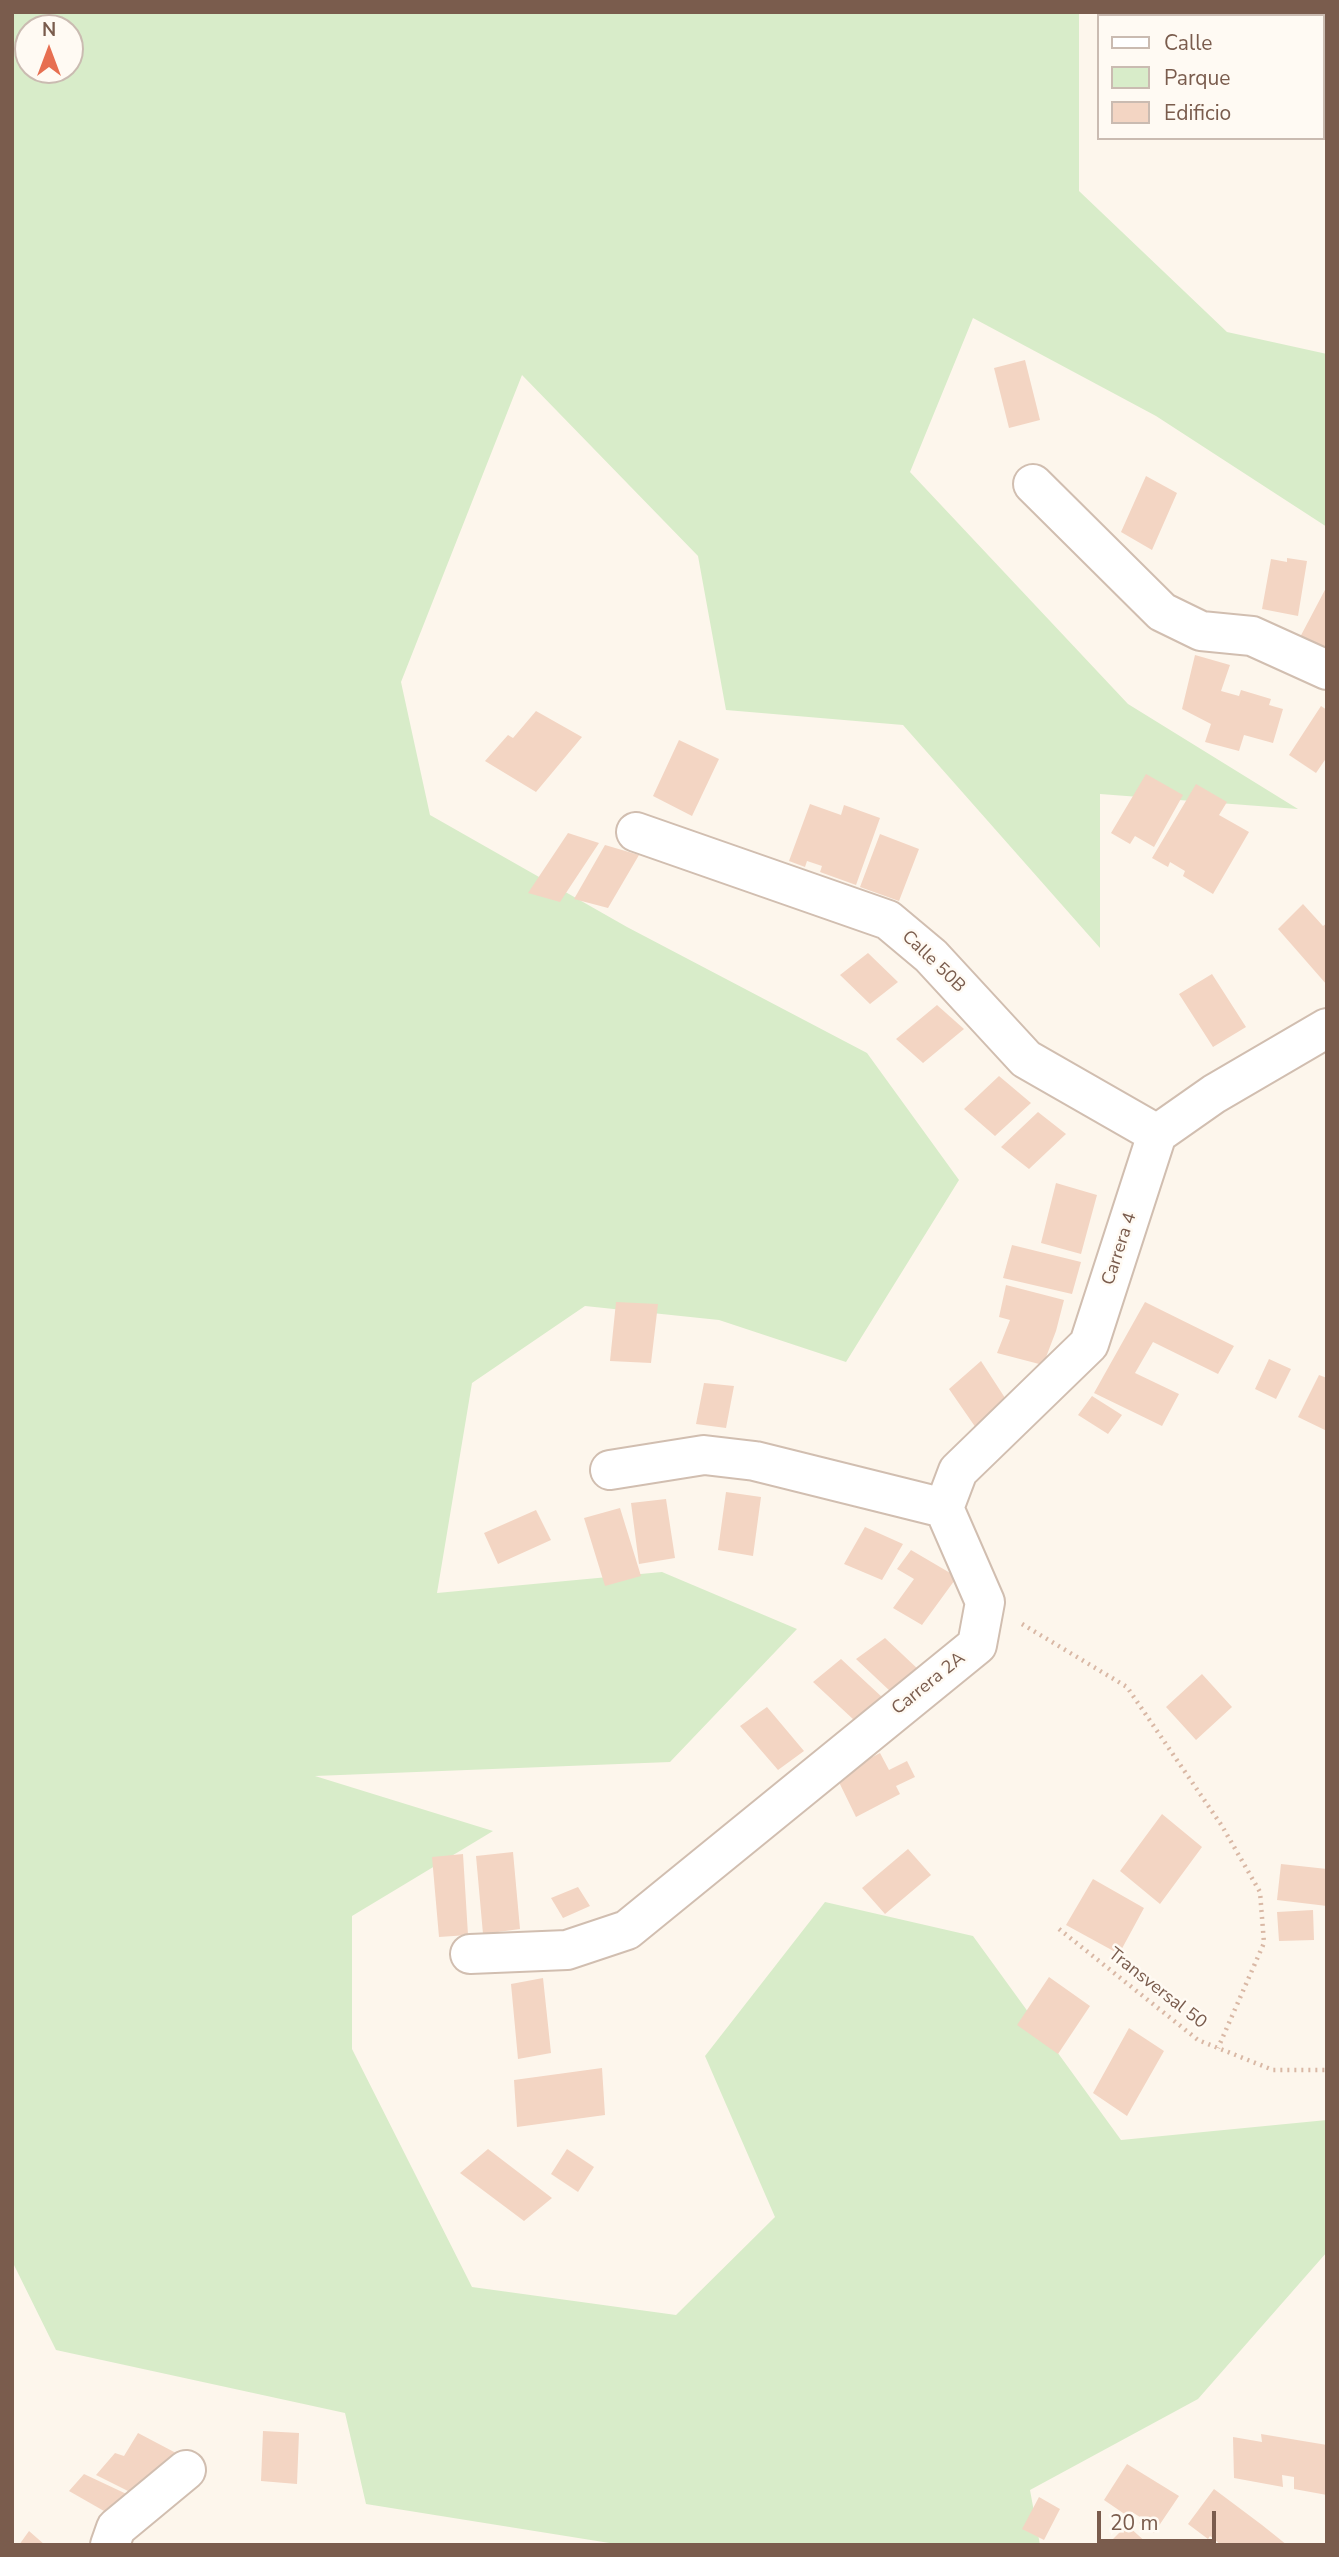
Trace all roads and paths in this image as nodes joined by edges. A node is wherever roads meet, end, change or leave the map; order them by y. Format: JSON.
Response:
{"nodes":[{"id":1,"x":1033,"y":484,"type":"dead end"},
{"id":2,"x":1327,"y":670,"type":"edge"},
{"id":3,"x":636,"y":832,"type":"dead end"},
{"id":4,"x":1327,"y":1028,"type":"edge"},
{"id":5,"x":1157,"y":1134,"type":"junction"},
{"id":6,"x":610,"y":1470,"type":"dead end"},
{"id":7,"x":944,"y":1508,"type":"junction"},
{"id":8,"x":985,"y":1602,"type":"junction"},
{"id":9,"x":1059,"y":1929,"type":"dead end"},
{"id":10,"x":470,"y":1954,"type":"dead end"},
{"id":11,"x":1218,"y":2048,"type":"junction"},
{"id":12,"x":1327,"y":2070,"type":"edge"},
{"id":13,"x":186,"y":2470,"type":"dead end"},
{"id":14,"x":110,"y":2545,"type":"edge"}],
"edges":[{"from":1,"to":2,"type":"street"},
{"from":3,"to":5,"type":"street","name":"Calle 50B"},
{"from":4,"to":5,"type":"street"},
{"from":5,"to":7,"type":"street","name":"Carrera 4"},
{"from":6,"to":7,"type":"street"},
{"from":7,"to":8,"type":"street"},
{"from":8,"to":10,"type":"street","name":"Carrera 2A"},
{"from":8,"to":11,"type":"path"},
{"from":9,"to":11,"type":"path","name":"Transversal 50"},
{"from":11,"to":12,"type":"path","name":"Transversal 50"},
{"from":13,"to":14,"type":"street"}]}
